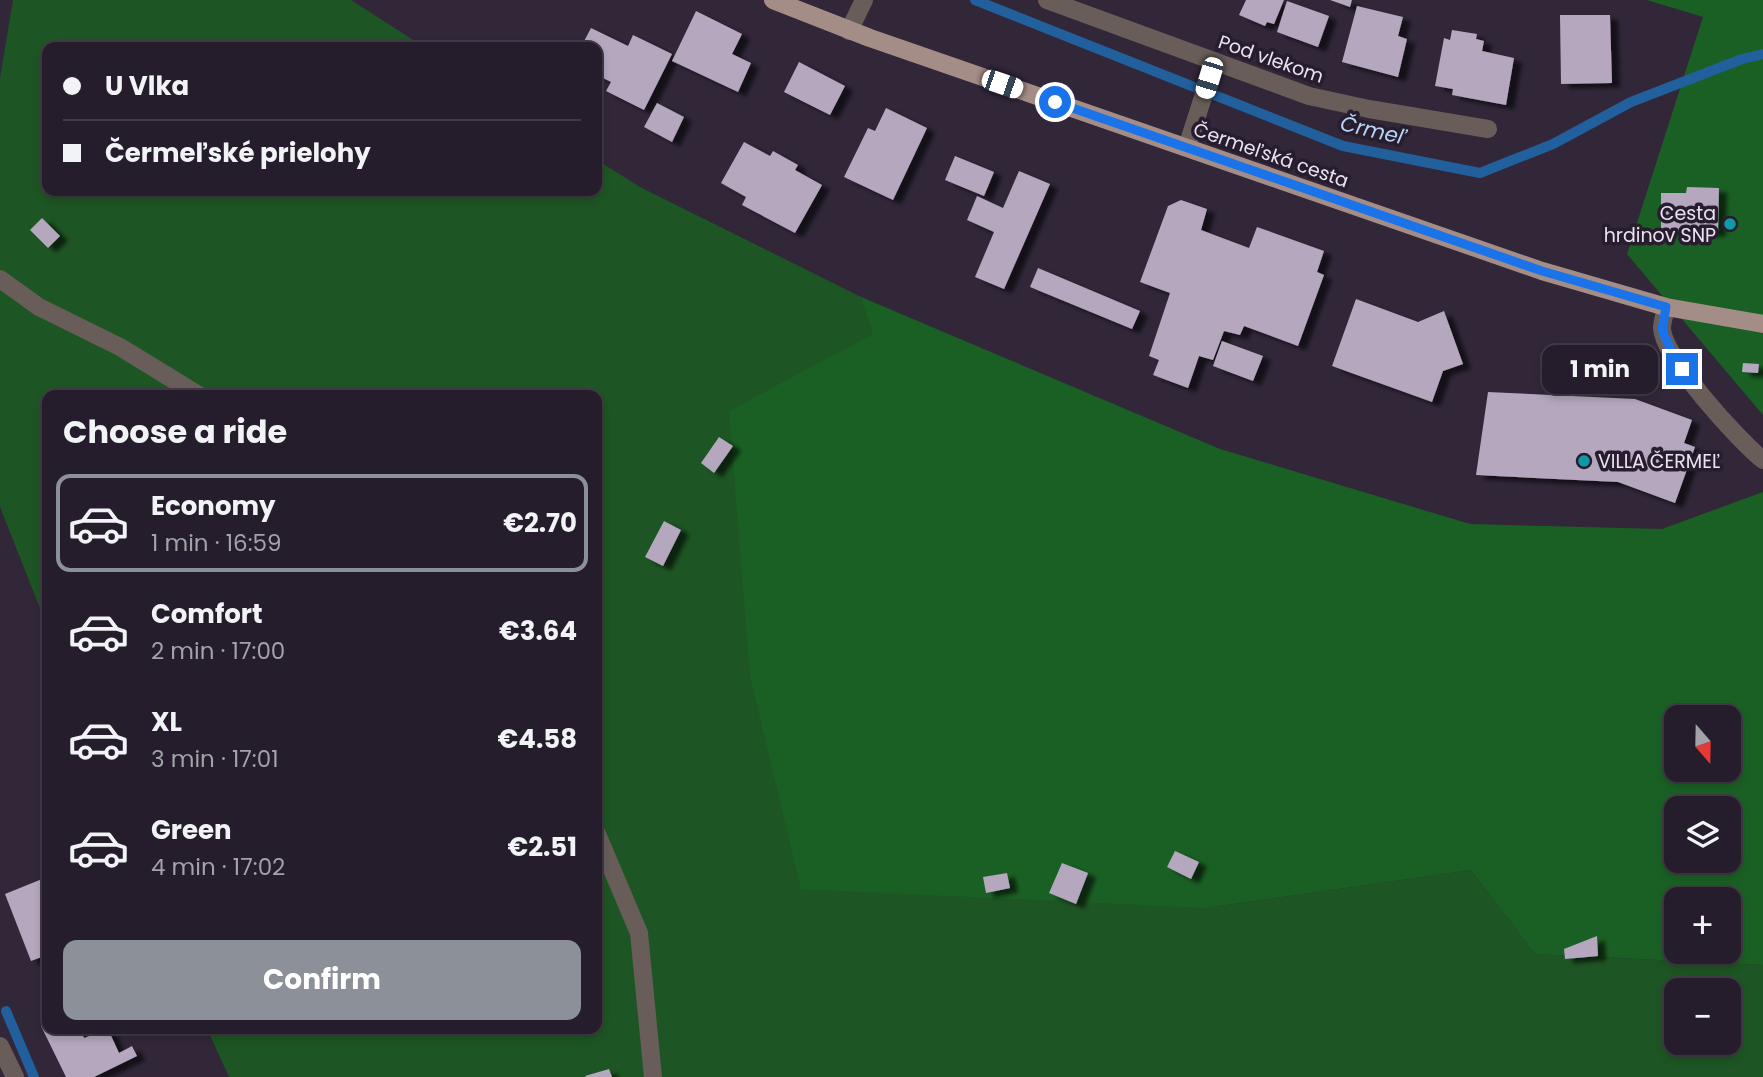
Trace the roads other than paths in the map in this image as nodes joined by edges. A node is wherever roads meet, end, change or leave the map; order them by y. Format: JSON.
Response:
{"nodes":[{"id":1,"x":773,"y":0,"type":"edge"},
{"id":2,"x":864,"y":0,"type":"edge"},
{"id":3,"x":1047,"y":0,"type":"edge"},
{"id":4,"x":849,"y":31,"type":"junction"},
{"id":5,"x":1212,"y":71,"type":"junction"},
{"id":6,"x":1488,"y":129,"type":"dead end"},
{"id":7,"x":1187,"y":147,"type":"junction"},
{"id":8,"x":0,"y":279,"type":"edge"},
{"id":9,"x":1666,"y":307,"type":"junction"},
{"id":10,"x":1763,"y":324,"type":"edge"},
{"id":11,"x":190,"y":390,"type":"edge"},
{"id":12,"x":1763,"y":460,"type":"edge"},
{"id":13,"x":602,"y":846,"type":"edge"},
{"id":14,"x":0,"y":1045,"type":"edge"},
{"id":15,"x":15,"y":1077,"type":"edge"},
{"id":16,"x":653,"y":1077,"type":"edge"}],
"edges":[{"from":1,"to":4,"type":"main road","name":"Čermeľská cesta"},
{"from":2,"to":4,"type":"street"},
{"from":3,"to":5,"type":"street","name":"Pod vlekom"},
{"from":4,"to":7,"type":"main road","name":"Čermeľská cesta"},
{"from":5,"to":6,"type":"street","name":"Pod vlekom"},
{"from":5,"to":7,"type":"street"},
{"from":7,"to":9,"type":"main road","name":"Čermeľská cesta"},
{"from":8,"to":11,"type":"street"},
{"from":9,"to":10,"type":"main road","name":"Čermeľská cesta"},
{"from":9,"to":12,"type":"street"},
{"from":13,"to":16,"type":"street"},
{"from":14,"to":15,"type":"street"}]}
